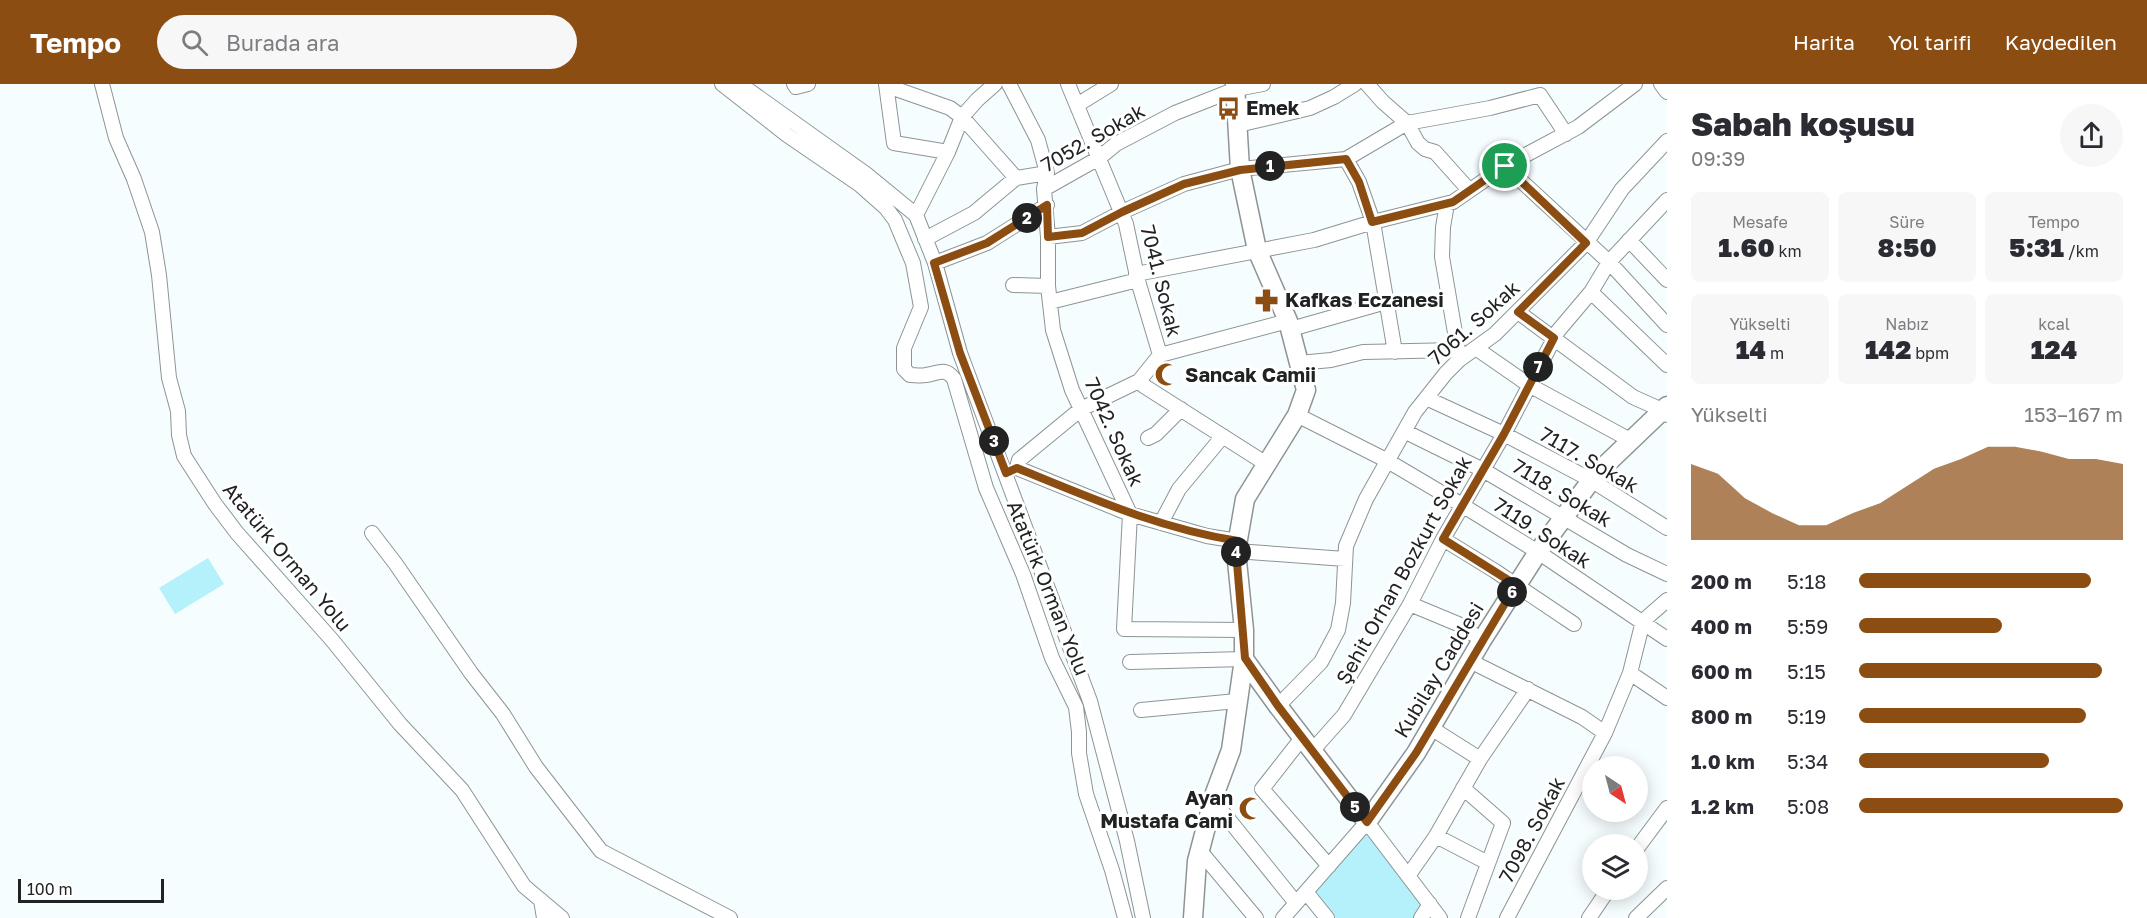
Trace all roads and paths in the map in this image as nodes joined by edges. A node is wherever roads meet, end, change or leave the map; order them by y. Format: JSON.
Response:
{"nodes":[{"id":1,"x":102,"y":84,"type":"edge"},
{"id":2,"x":722,"y":84,"type":"edge"},
{"id":3,"x":740,"y":84,"type":"edge"},
{"id":4,"x":795,"y":84,"type":"edge"},
{"id":5,"x":808,"y":84,"type":"edge"},
{"id":6,"x":995,"y":84,"type":"edge"},
{"id":7,"x":1009,"y":84,"type":"edge"},
{"id":8,"x":1068,"y":84,"type":"edge"},
{"id":9,"x":1111,"y":84,"type":"edge"},
{"id":10,"x":1263,"y":84,"type":"edge"},
{"id":11,"x":1355,"y":84,"type":"edge"},
{"id":12,"x":1367,"y":84,"type":"edge"},
{"id":13,"x":1635,"y":84,"type":"edge"},
{"id":14,"x":1661,"y":84,"type":"edge"},
{"id":15,"x":886,"y":85,"type":"edge"},
{"id":16,"x":1235,"y":87,"type":"edge"},
{"id":17,"x":1539,"y":89,"type":"edge"},
{"id":18,"x":1667,"y":92,"type":"edge"},
{"id":19,"x":1077,"y":105,"type":"junction"},
{"id":20,"x":962,"y":117,"type":"junction"},
{"id":21,"x":1407,"y":123,"type":"junction"},
{"id":22,"x":1238,"y":125,"type":"junction"},
{"id":23,"x":1566,"y":134,"type":"junction"},
{"id":24,"x":1667,"y":141,"type":"edge"},
{"id":25,"x":948,"y":152,"type":"junction"},
{"id":26,"x":1099,"y":158,"type":"junction"},
{"id":27,"x":1346,"y":159,"type":"junction"},
{"id":28,"x":1505,"y":166,"type":"junction"},
{"id":29,"x":1240,"y":170,"type":"junction"},
{"id":30,"x":1047,"y":173,"type":"junction"},
{"id":31,"x":1016,"y":178,"type":"junction"},
{"id":32,"x":1044,"y":189,"type":"junction"},
{"id":33,"x":1469,"y":190,"type":"junction"},
{"id":34,"x":1667,"y":200,"type":"edge"},
{"id":35,"x":1447,"y":204,"type":"junction"},
{"id":36,"x":1047,"y":205,"type":"junction"},
{"id":37,"x":1122,"y":212,"type":"junction"},
{"id":38,"x":916,"y":215,"type":"junction"},
{"id":39,"x":1372,"y":222,"type":"junction"},
{"id":40,"x":1048,"y":237,"type":"junction"},
{"id":41,"x":925,"y":239,"type":"junction"},
{"id":42,"x":1629,"y":240,"type":"junction"},
{"id":43,"x":1586,"y":243,"type":"junction"},
{"id":44,"x":1257,"y":250,"type":"junction"},
{"id":45,"x":1609,"y":262,"type":"junction"},
{"id":46,"x":934,"y":263,"type":"junction"},
{"id":47,"x":1137,"y":277,"type":"junction"},
{"id":48,"x":1667,"y":280,"type":"edge"},
{"id":49,"x":1013,"y":285,"type":"dead end"},
{"id":50,"x":1048,"y":286,"type":"junction"},
{"id":51,"x":1591,"y":292,"type":"junction"},
{"id":52,"x":1050,"y":302,"type":"junction"},
{"id":53,"x":1386,"y":302,"type":"junction"},
{"id":54,"x":1518,"y":312,"type":"junction"},
{"id":55,"x":1290,"y":325,"type":"junction"},
{"id":56,"x":1667,"y":325,"type":"edge"},
{"id":57,"x":1554,"y":338,"type":"junction"},
{"id":58,"x":1477,"y":349,"type":"junction"},
{"id":59,"x":1395,"y":352,"type":"junction"},
{"id":60,"x":1160,"y":355,"type":"junction"},
{"id":61,"x":1458,"y":355,"type":"junction"},
{"id":62,"x":1299,"y":363,"type":"junction"},
{"id":63,"x":1667,"y":365,"type":"edge"},
{"id":64,"x":1139,"y":381,"type":"junction"},
{"id":65,"x":1529,"y":384,"type":"junction"},
{"id":66,"x":1426,"y":398,"type":"junction"},
{"id":67,"x":1181,"y":409,"type":"junction"},
{"id":68,"x":1081,"y":410,"type":"junction"},
{"id":69,"x":1665,"y":410,"type":"edge"},
{"id":70,"x":1297,"y":416,"type":"junction"},
{"id":71,"x":1404,"y":431,"type":"junction"},
{"id":72,"x":1504,"y":434,"type":"junction"},
{"id":73,"x":1223,"y":436,"type":"junction"},
{"id":74,"x":1148,"y":438,"type":"dead end"},
{"id":75,"x":1630,"y":440,"type":"junction"},
{"id":76,"x":1386,"y":460,"type":"junction"},
{"id":77,"x":1268,"y":465,"type":"junction"},
{"id":78,"x":1011,"y":470,"type":"junction"},
{"id":79,"x":1483,"y":470,"type":"junction"},
{"id":80,"x":1591,"y":480,"type":"junction"},
{"id":81,"x":1462,"y":505,"type":"junction"},
{"id":82,"x":1130,"y":514,"type":"junction"},
{"id":83,"x":1563,"y":516,"type":"junction"},
{"id":84,"x":1161,"y":523,"type":"junction"},
{"id":85,"x":1667,"y":528,"type":"edge"},
{"id":86,"x":372,"y":533,"type":"dead end"},
{"id":87,"x":1443,"y":539,"type":"junction"},
{"id":88,"x":1237,"y":546,"type":"junction"},
{"id":89,"x":1538,"y":552,"type":"junction"},
{"id":90,"x":1345,"y":559,"type":"junction"},
{"id":91,"x":1667,"y":574,"type":"edge"},
{"id":92,"x":1516,"y":585,"type":"junction"},
{"id":93,"x":1667,"y":600,"type":"edge"},
{"id":94,"x":1410,"y":604,"type":"junction"},
{"id":95,"x":1643,"y":621,"type":"junction"},
{"id":96,"x":1574,"y":624,"type":"dead end"},
{"id":97,"x":1244,"y":630,"type":"junction"},
{"id":98,"x":1667,"y":639,"type":"edge"},
{"id":99,"x":1482,"y":640,"type":"junction"},
{"id":100,"x":1245,"y":658,"type":"junction"},
{"id":101,"x":1130,"y":662,"type":"dead end"},
{"id":102,"x":1470,"y":662,"type":"junction"},
{"id":103,"x":1630,"y":673,"type":"junction"},
{"id":104,"x":1528,"y":689,"type":"junction"},
{"id":105,"x":1667,"y":698,"type":"edge"},
{"id":106,"x":1237,"y":701,"type":"junction"},
{"id":107,"x":1278,"y":706,"type":"junction"},
{"id":108,"x":1141,"y":710,"type":"dead end"},
{"id":109,"x":1431,"y":728,"type":"junction"},
{"id":110,"x":1605,"y":733,"type":"junction"},
{"id":111,"x":1307,"y":745,"type":"junction"},
{"id":112,"x":1480,"y":759,"type":"junction"},
{"id":113,"x":1463,"y":788,"type":"junction"},
{"id":114,"x":1214,"y":800,"type":"junction"},
{"id":115,"x":1667,"y":808,"type":"edge"},
{"id":116,"x":1367,"y":822,"type":"junction"},
{"id":117,"x":1648,"y":834,"type":"edge"},
{"id":118,"x":1436,"y":836,"type":"junction"},
{"id":119,"x":1200,"y":851,"type":"junction"},
{"id":120,"x":1488,"y":863,"type":"junction"},
{"id":121,"x":1329,"y":866,"type":"junction"},
{"id":122,"x":1408,"y":876,"type":"junction"},
{"id":123,"x":1667,"y":888,"type":"edge"},
{"id":124,"x":1301,"y":897,"type":"junction"},
{"id":125,"x":541,"y":900,"type":"junction"},
{"id":126,"x":1601,"y":900,"type":"edge"},
{"id":127,"x":1430,"y":904,"type":"junction"},
{"id":128,"x":1195,"y":916,"type":"edge"},
{"id":129,"x":544,"y":918,"type":"edge"},
{"id":130,"x":562,"y":918,"type":"edge"},
{"id":131,"x":730,"y":918,"type":"edge"},
{"id":132,"x":1125,"y":918,"type":"edge"},
{"id":133,"x":1143,"y":918,"type":"edge"},
{"id":134,"x":1256,"y":918,"type":"edge"},
{"id":135,"x":1283,"y":918,"type":"edge"},
{"id":136,"x":1327,"y":918,"type":"edge"},
{"id":137,"x":1421,"y":918,"type":"edge"},
{"id":138,"x":1440,"y":918,"type":"edge"},
{"id":139,"x":1468,"y":918,"type":"edge"},
{"id":140,"x":1507,"y":918,"type":"edge"},
{"id":141,"x":1589,"y":918,"type":"edge"},
{"id":142,"x":1636,"y":918,"type":"edge"}],
"edges":[{"from":1,"to":125,"type":"street","name":"Atatürk Orman Yolu"},
{"from":2,"to":132,"type":"street","name":"Atatürk Orman Yolu"},
{"from":3,"to":38,"type":"street"},
{"from":4,"to":5,"type":"street"},
{"from":6,"to":20,"type":"street"},
{"from":7,"to":30,"type":"street","name":"7042. Sokak"},
{"from":8,"to":19,"type":"street","name":"7041. Sokak"},
{"from":9,"to":19,"type":"street"},
{"from":10,"to":16,"type":"street","name":"7052. Sokak"},
{"from":11,"to":22,"type":"street"},
{"from":12,"to":21,"type":"street"},
{"from":13,"to":23,"type":"street"},
{"from":14,"to":18,"type":"street"},
{"from":15,"to":20,"type":"street"},
{"from":15,"to":25,"type":"street"},
{"from":16,"to":22,"type":"main road"},
{"from":16,"to":26,"type":"street","name":"7052. Sokak"},
{"from":17,"to":21,"type":"street"},
{"from":17,"to":23,"type":"street"},
{"from":19,"to":26,"type":"street","name":"7041. Sokak"},
{"from":20,"to":25,"type":"street"},
{"from":20,"to":31,"type":"street"},
{"from":21,"to":27,"type":"street"},
{"from":21,"to":33,"type":"street"},
{"from":22,"to":29,"type":"main road"},
{"from":23,"to":28,"type":"street"},
{"from":24,"to":43,"type":"street","name":"7061. Sokak"},
{"from":25,"to":38,"type":"street"},
{"from":26,"to":32,"type":"street","name":"7052. Sokak"},
{"from":26,"to":37,"type":"street","name":"7041. Sokak"},
{"from":27,"to":29,"type":"street"},
{"from":27,"to":39,"type":"street"},
{"from":28,"to":33,"type":"street"},
{"from":28,"to":43,"type":"street"},
{"from":29,"to":37,"type":"street"},
{"from":29,"to":44,"type":"main road"},
{"from":30,"to":31,"type":"street"},
{"from":30,"to":32,"type":"street","name":"7042. Sokak"},
{"from":31,"to":41,"type":"street"},
{"from":32,"to":36,"type":"street","name":"7042. Sokak"},
{"from":33,"to":35,"type":"street"},
{"from":34,"to":42,"type":"street","name":"Şehit Orhan Bozkurt Sokak"},
{"from":35,"to":39,"type":"street"},
{"from":35,"to":61,"type":"street"},
{"from":36,"to":40,"type":"street","name":"7042. Sokak"},
{"from":36,"to":46,"type":"street"},
{"from":37,"to":40,"type":"street"},
{"from":37,"to":47,"type":"street","name":"7041. Sokak"},
{"from":38,"to":41,"type":"street"},
{"from":39,"to":44,"type":"street"},
{"from":39,"to":53,"type":"street"},
{"from":40,"to":50,"type":"street","name":"7042. Sokak"},
{"from":41,"to":46,"type":"street"},
{"from":42,"to":45,"type":"street","name":"Şehit Orhan Bozkurt Sokak"},
{"from":42,"to":48,"type":"street"},
{"from":43,"to":45,"type":"street"},
{"from":43,"to":54,"type":"street","name":"7061. Sokak"},
{"from":44,"to":47,"type":"street"},
{"from":44,"to":55,"type":"main road"},
{"from":45,"to":51,"type":"street","name":"Şehit Orhan Bozkurt Sokak"},
{"from":45,"to":56,"type":"street"},
{"from":46,"to":78,"type":"street"},
{"from":47,"to":52,"type":"street"},
{"from":47,"to":60,"type":"street","name":"7041. Sokak"},
{"from":49,"to":50,"type":"street"},
{"from":50,"to":52,"type":"street","name":"7042. Sokak"},
{"from":51,"to":57,"type":"street","name":"Şehit Orhan Bozkurt Sokak"},
{"from":51,"to":63,"type":"street"},
{"from":52,"to":68,"type":"street","name":"7042. Sokak"},
{"from":53,"to":55,"type":"street"},
{"from":53,"to":59,"type":"street"},
{"from":54,"to":57,"type":"street"},
{"from":54,"to":58,"type":"street","name":"7061. Sokak"},
{"from":55,"to":60,"type":"street"},
{"from":55,"to":62,"type":"main road"},
{"from":57,"to":65,"type":"street","name":"Şehit Orhan Bozkurt Sokak"},
{"from":57,"to":69,"type":"street"},
{"from":58,"to":61,"type":"street","name":"7061. Sokak"},
{"from":58,"to":65,"type":"street"},
{"from":59,"to":61,"type":"street"},
{"from":59,"to":62,"type":"street"},
{"from":60,"to":64,"type":"street"},
{"from":61,"to":66,"type":"street","name":"7061. Sokak"},
{"from":62,"to":70,"type":"main road"},
{"from":64,"to":67,"type":"street"},
{"from":64,"to":68,"type":"street"},
{"from":65,"to":72,"type":"street","name":"Şehit Orhan Bozkurt Sokak"},
{"from":65,"to":75,"type":"street"},
{"from":66,"to":71,"type":"street","name":"7061. Sokak"},
{"from":66,"to":72,"type":"street","name":"7117. Sokak"},
{"from":67,"to":73,"type":"street"},
{"from":67,"to":74,"type":"street"},
{"from":68,"to":78,"type":"street"},
{"from":68,"to":82,"type":"street","name":"7042. Sokak"},
{"from":69,"to":75,"type":"main road","name":"Kubilay Caddesi"},
{"from":70,"to":76,"type":"street","name":"7119. Sokak"},
{"from":70,"to":77,"type":"main road"},
{"from":71,"to":76,"type":"street","name":"7061. Sokak"},
{"from":71,"to":79,"type":"street","name":"7118. Sokak"},
{"from":72,"to":79,"type":"street","name":"Şehit Orhan Bozkurt Sokak"},
{"from":72,"to":80,"type":"street","name":"7117. Sokak"},
{"from":73,"to":77,"type":"street"},
{"from":73,"to":84,"type":"street"},
{"from":75,"to":80,"type":"main road","name":"Kubilay Caddesi"},
{"from":76,"to":81,"type":"street","name":"7119. Sokak"},
{"from":76,"to":90,"type":"street","name":"7061. Sokak"},
{"from":77,"to":88,"type":"main road"},
{"from":78,"to":82,"type":"street"},
{"from":78,"to":133,"type":"street"},
{"from":79,"to":81,"type":"street","name":"Şehit Orhan Bozkurt Sokak"},
{"from":79,"to":83,"type":"street","name":"7118. Sokak"},
{"from":80,"to":83,"type":"main road","name":"Kubilay Caddesi"},
{"from":80,"to":85,"type":"street","name":"7117. Sokak"},
{"from":81,"to":87,"type":"street","name":"Şehit Orhan Bozkurt Sokak"},
{"from":81,"to":89,"type":"street","name":"7119. Sokak"},
{"from":82,"to":84,"type":"street"},
{"from":82,"to":97,"type":"street","name":"7042. Sokak"},
{"from":83,"to":89,"type":"main road","name":"Kubilay Caddesi"},
{"from":83,"to":91,"type":"street","name":"7118. Sokak"},
{"from":84,"to":88,"type":"street"},
{"from":86,"to":131,"type":"street"},
{"from":87,"to":92,"type":"street"},
{"from":87,"to":94,"type":"street","name":"Şehit Orhan Bozkurt Sokak"},
{"from":88,"to":90,"type":"street"},
{"from":88,"to":97,"type":"main road"},
{"from":89,"to":92,"type":"main road","name":"Kubilay Caddesi"},
{"from":89,"to":95,"type":"street","name":"7119. Sokak"},
{"from":90,"to":107,"type":"street","name":"7061. Sokak"},
{"from":92,"to":96,"type":"street"},
{"from":92,"to":99,"type":"main road","name":"Kubilay Caddesi"},
{"from":93,"to":95,"type":"street"},
{"from":94,"to":99,"type":"street"},
{"from":94,"to":111,"type":"street","name":"Şehit Orhan Bozkurt Sokak"},
{"from":95,"to":98,"type":"street","name":"7119. Sokak"},
{"from":95,"to":103,"type":"street","name":"7098. Sokak"},
{"from":97,"to":100,"type":"main road"},
{"from":99,"to":102,"type":"main road","name":"Kubilay Caddesi"},
{"from":100,"to":101,"type":"street"},
{"from":100,"to":106,"type":"main road"},
{"from":100,"to":107,"type":"main road"},
{"from":102,"to":104,"type":"street"},
{"from":102,"to":109,"type":"main road","name":"Kubilay Caddesi"},
{"from":103,"to":105,"type":"street"},
{"from":103,"to":110,"type":"street","name":"7098. Sokak"},
{"from":104,"to":110,"type":"street"},
{"from":104,"to":112,"type":"street"},
{"from":106,"to":108,"type":"street"},
{"from":106,"to":114,"type":"main road"},
{"from":107,"to":111,"type":"main road"},
{"from":109,"to":112,"type":"street"},
{"from":109,"to":116,"type":"main road","name":"Kubilay Caddesi"},
{"from":110,"to":140,"type":"street","name":"7098. Sokak"},
{"from":111,"to":116,"type":"main road"},
{"from":111,"to":121,"type":"street","name":"Şehit Orhan Bozkurt Sokak"},
{"from":112,"to":113,"type":"street"},
{"from":113,"to":118,"type":"street"},
{"from":113,"to":120,"type":"street"},
{"from":114,"to":119,"type":"main road"},
{"from":114,"to":124,"type":"street"},
{"from":115,"to":117,"type":"street"},
{"from":116,"to":121,"type":"street"},
{"from":116,"to":122,"type":"street"},
{"from":118,"to":120,"type":"street"},
{"from":118,"to":122,"type":"street"},
{"from":119,"to":128,"type":"main road"},
{"from":119,"to":134,"type":"street"},
{"from":120,"to":139,"type":"street"},
{"from":121,"to":124,"type":"street"},
{"from":122,"to":127,"type":"street"},
{"from":123,"to":142,"type":"street"},
{"from":124,"to":135,"type":"street"},
{"from":124,"to":136,"type":"street"},
{"from":125,"to":129,"type":"street"},
{"from":125,"to":130,"type":"street","name":"Atatürk Orman Yolu"},
{"from":126,"to":141,"type":"street"},
{"from":127,"to":137,"type":"street"},
{"from":127,"to":138,"type":"street"}]}
